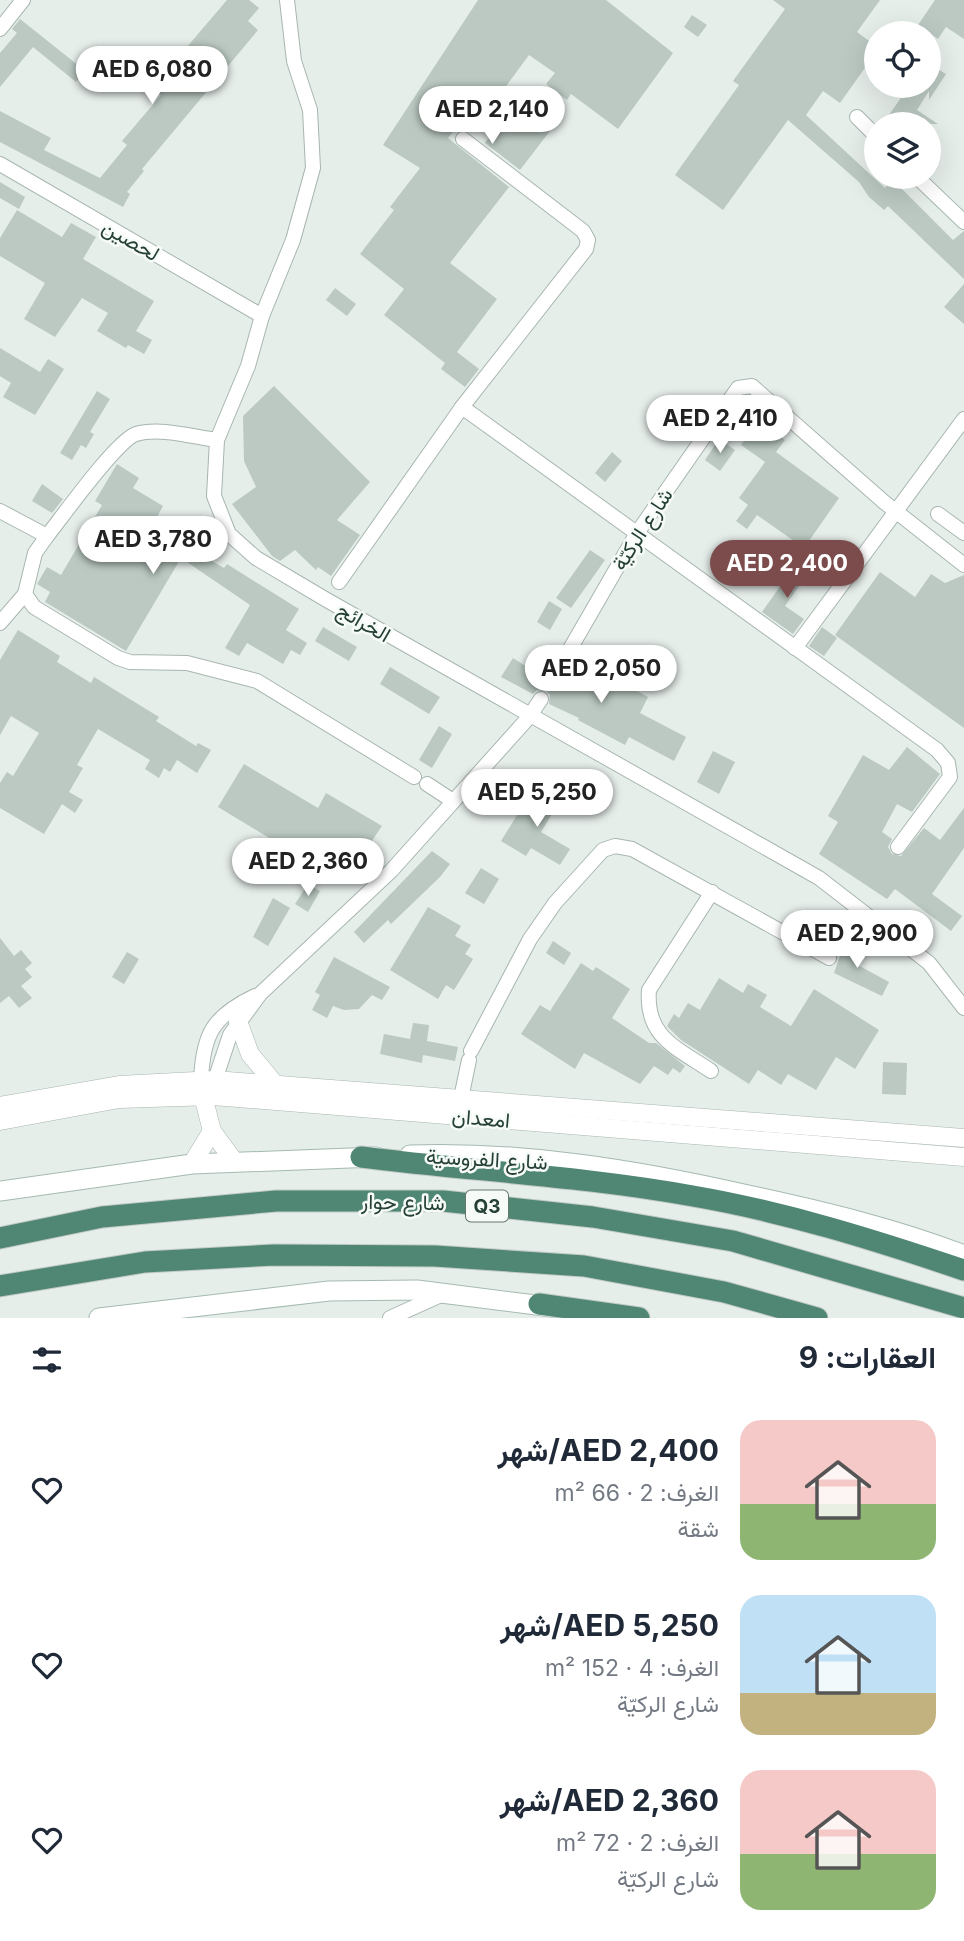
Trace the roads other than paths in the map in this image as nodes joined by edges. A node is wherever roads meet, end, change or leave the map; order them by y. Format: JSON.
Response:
{"nodes":[{"id":1,"x":23,"y":0,"type":"edge"},
{"id":2,"x":287,"y":0,"type":"edge"},
{"id":3,"x":0,"y":29,"type":"edge"},
{"id":4,"x":857,"y":117,"type":"dead end"},
{"id":5,"x":864,"y":124,"type":"edge"},
{"id":6,"x":463,"y":139,"type":"dead end"},
{"id":7,"x":0,"y":164,"type":"edge"},
{"id":8,"x":930,"y":189,"type":"edge"},
{"id":9,"x":964,"y":222,"type":"edge"},
{"id":10,"x":262,"y":316,"type":"junction"},
{"id":11,"x":462,"y":407,"type":"junction"},
{"id":12,"x":964,"y":419,"type":"edge"},
{"id":13,"x":217,"y":440,"type":"junction"},
{"id":14,"x":0,"y":511,"type":"edge"},
{"id":15,"x":895,"y":512,"type":"junction"},
{"id":16,"x":938,"y":514,"type":"dead end"},
{"id":17,"x":637,"y":533,"type":"junction"},
{"id":18,"x":964,"y":533,"type":"edge"},
{"id":19,"x":47,"y":536,"type":"junction"},
{"id":20,"x":964,"y":565,"type":"edge"},
{"id":21,"x":339,"y":582,"type":"dead end"},
{"id":22,"x":25,"y":594,"type":"junction"},
{"id":23,"x":0,"y":623,"type":"edge"},
{"id":24,"x":795,"y":648,"type":"junction"},
{"id":25,"x":551,"y":682,"type":"dead end"},
{"id":26,"x":541,"y":699,"type":"dead end"},
{"id":27,"x":529,"y":717,"type":"junction"},
{"id":28,"x":453,"y":800,"type":"junction"},
{"id":29,"x":898,"y":847,"type":"dead end"},
{"id":30,"x":712,"y":892,"type":"junction"},
{"id":31,"x":829,"y":958,"type":"dead end"},
{"id":32,"x":260,"y":994,"type":"junction"},
{"id":33,"x":964,"y":1008,"type":"edge"},
{"id":34,"x":237,"y":1021,"type":"junction"},
{"id":35,"x":711,"y":1071,"type":"dead end"},
{"id":36,"x":274,"y":1083,"type":"junction"},
{"id":37,"x":207,"y":1091,"type":"junction"},
{"id":38,"x":461,"y":1098,"type":"junction"},
{"id":39,"x":0,"y":1106,"type":"edge"},
{"id":40,"x":0,"y":1121,"type":"edge"},
{"id":41,"x":212,"y":1132,"type":"junction"},
{"id":42,"x":964,"y":1138,"type":"edge"},
{"id":43,"x":361,"y":1157,"type":"junction"},
{"id":44,"x":964,"y":1157,"type":"edge"},
{"id":45,"x":234,"y":1161,"type":"junction"},
{"id":46,"x":191,"y":1164,"type":"junction"},
{"id":47,"x":0,"y":1191,"type":"edge"},
{"id":48,"x":0,"y":1238,"type":"edge"},
{"id":49,"x":964,"y":1255,"type":"edge"},
{"id":50,"x":964,"y":1270,"type":"edge"},
{"id":51,"x":0,"y":1286,"type":"edge"},
{"id":52,"x":447,"y":1293,"type":"junction"},
{"id":53,"x":539,"y":1304,"type":"junction"},
{"id":54,"x":964,"y":1308,"type":"edge"},
{"id":55,"x":99,"y":1318,"type":"edge"},
{"id":56,"x":390,"y":1318,"type":"edge"},
{"id":57,"x":590,"y":1318,"type":"edge"},
{"id":58,"x":639,"y":1318,"type":"edge"},
{"id":59,"x":817,"y":1318,"type":"edge"}],
"edges":[{"from":1,"to":3,"type":"street"},
{"from":2,"to":10,"type":"street","name":"الخرائج"},
{"from":4,"to":5,"type":"street"},
{"from":6,"to":11,"type":"street"},
{"from":7,"to":10,"type":"street","name":"لحصين"},
{"from":8,"to":9,"type":"street"},
{"from":10,"to":13,"type":"street","name":"الخرائج"},
{"from":11,"to":17,"type":"street"},
{"from":11,"to":21,"type":"street"},
{"from":12,"to":15,"type":"street"},
{"from":13,"to":19,"type":"street"},
{"from":13,"to":27,"type":"street","name":"الخرائج"},
{"from":14,"to":19,"type":"street"},
{"from":15,"to":17,"type":"street","name":"شارع الركيّة"},
{"from":15,"to":20,"type":"street"},
{"from":15,"to":24,"type":"street"},
{"from":16,"to":18,"type":"street"},
{"from":17,"to":24,"type":"street"},
{"from":17,"to":25,"type":"street","name":"شارع الركيّة"},
{"from":19,"to":22,"type":"street"},
{"from":22,"to":23,"type":"street"},
{"from":22,"to":28,"type":"street"},
{"from":24,"to":29,"type":"street"},
{"from":26,"to":27,"type":"street"},
{"from":27,"to":28,"type":"street"},
{"from":27,"to":33,"type":"street","name":"الخرائج"},
{"from":28,"to":32,"type":"street"},
{"from":30,"to":31,"type":"street"},
{"from":30,"to":35,"type":"street"},
{"from":30,"to":38,"type":"street"},
{"from":32,"to":34,"type":"street"},
{"from":32,"to":37,"type":"street"},
{"from":34,"to":36,"type":"street"},
{"from":34,"to":37,"type":"street"},
{"from":36,"to":37,"type":"street","name":"امعدان"},
{"from":36,"to":38,"type":"street","name":"امعدان"},
{"from":37,"to":39,"type":"street","name":"امعدان"},
{"from":37,"to":40,"type":"street","name":"امعدان"},
{"from":37,"to":41,"type":"street"},
{"from":37,"to":44,"type":"street","name":"امعدان"},
{"from":38,"to":42,"type":"street","name":"امعدان"},
{"from":41,"to":45,"type":"street"},
{"from":41,"to":46,"type":"street"},
{"from":43,"to":45,"type":"main road","name":"شارع الفروسية"},
{"from":43,"to":49,"type":"main road","name":"شارع الفروسية"},
{"from":43,"to":50,"type":"highway"},
{"from":45,"to":46,"type":"main road","name":"شارع الفروسية"},
{"from":46,"to":47,"type":"main road","name":"شارع الفروسية"},
{"from":48,"to":54,"type":"highway","name":"شارع حوار","number":"Q3"},
{"from":51,"to":59,"type":"highway"},
{"from":52,"to":53,"type":"main road"},
{"from":52,"to":55,"type":"main road"},
{"from":52,"to":56,"type":"street"},
{"from":53,"to":57,"type":"main road"},
{"from":53,"to":58,"type":"highway"}]}
